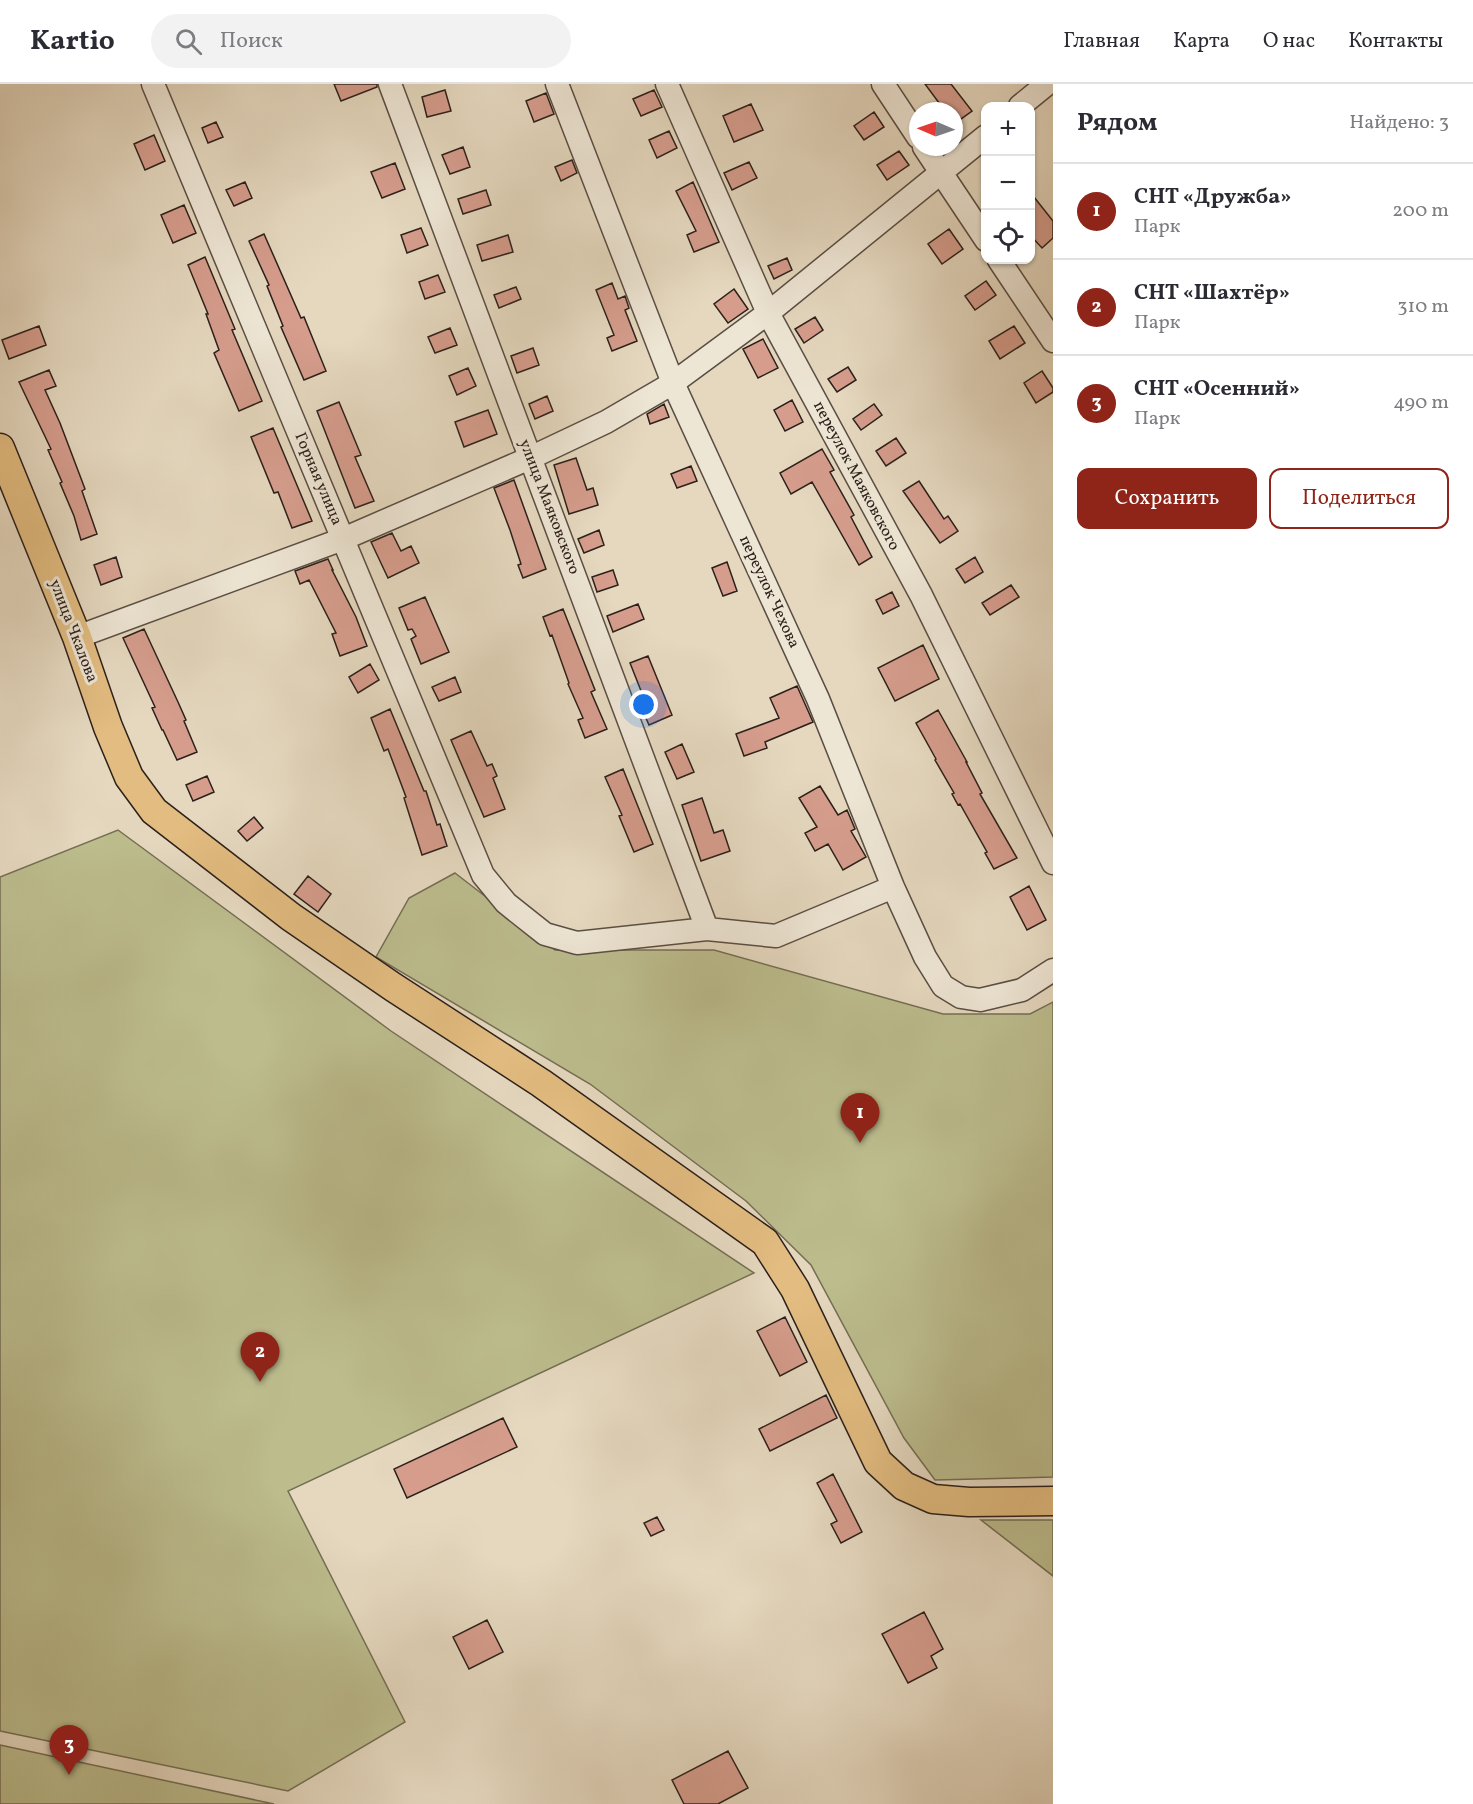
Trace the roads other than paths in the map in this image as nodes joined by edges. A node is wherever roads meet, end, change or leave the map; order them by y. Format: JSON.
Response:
{"nodes":[{"id":1,"x":153,"y":84,"type":"edge"},
{"id":2,"x":390,"y":84,"type":"edge"},
{"id":3,"x":557,"y":84,"type":"edge"},
{"id":4,"x":667,"y":84,"type":"edge"},
{"id":5,"x":883,"y":84,"type":"edge"},
{"id":6,"x":1047,"y":84,"type":"edge"},
{"id":7,"x":1025,"y":102,"type":"edge"},
{"id":8,"x":909,"y":124,"type":"edge"},
{"id":9,"x":981,"y":140,"type":"edge"},
{"id":10,"x":930,"y":156,"type":"edge"},
{"id":11,"x":941,"y":173,"type":"junction"},
{"id":12,"x":981,"y":233,"type":"edge"},
{"id":13,"x":1002,"y":264,"type":"edge"},
{"id":14,"x":768,"y":314,"type":"junction"},
{"id":15,"x":1053,"y":341,"type":"edge"},
{"id":16,"x":673,"y":383,"type":"junction"},
{"id":17,"x":0,"y":448,"type":"edge"},
{"id":18,"x":530,"y":458,"type":"junction"},
{"id":19,"x":343,"y":539,"type":"junction"},
{"id":20,"x":77,"y":637,"type":"junction"},
{"id":21,"x":1053,"y":863,"type":"edge"},
{"id":22,"x":893,"y":887,"type":"junction"},
{"id":23,"x":707,"y":929,"type":"junction"},
{"id":24,"x":1053,"y":970,"type":"edge"},
{"id":25,"x":1053,"y":1501,"type":"edge"}],
"edges":[{"from":1,"to":19,"type":"street","name":"Горная улица"},
{"from":2,"to":18,"type":"street","name":"улица Маяковского"},
{"from":3,"to":16,"type":"street","name":"переулок Чехова"},
{"from":4,"to":14,"type":"street","name":"переулок Маяковского"},
{"from":5,"to":8,"type":"street"},
{"from":6,"to":7,"type":"street"},
{"from":9,"to":11,"type":"street"},
{"from":10,"to":11,"type":"street"},
{"from":11,"to":12,"type":"street"},
{"from":11,"to":14,"type":"street"},
{"from":13,"to":15,"type":"street"},
{"from":14,"to":16,"type":"street"},
{"from":14,"to":21,"type":"street","name":"переулок Маяковского"},
{"from":16,"to":18,"type":"street"},
{"from":16,"to":22,"type":"street","name":"переулок Чехова"},
{"from":17,"to":20,"type":"main road","name":"улица Чкалова"},
{"from":18,"to":19,"type":"street"},
{"from":18,"to":23,"type":"street","name":"улица Маяковского"},
{"from":19,"to":20,"type":"street"},
{"from":19,"to":23,"type":"street","name":"Горная улица"},
{"from":20,"to":25,"type":"main road","name":"улица Чкалова"},
{"from":22,"to":23,"type":"street","name":"Горная улица"},
{"from":22,"to":24,"type":"street","name":"переулок Чехова"}]}
